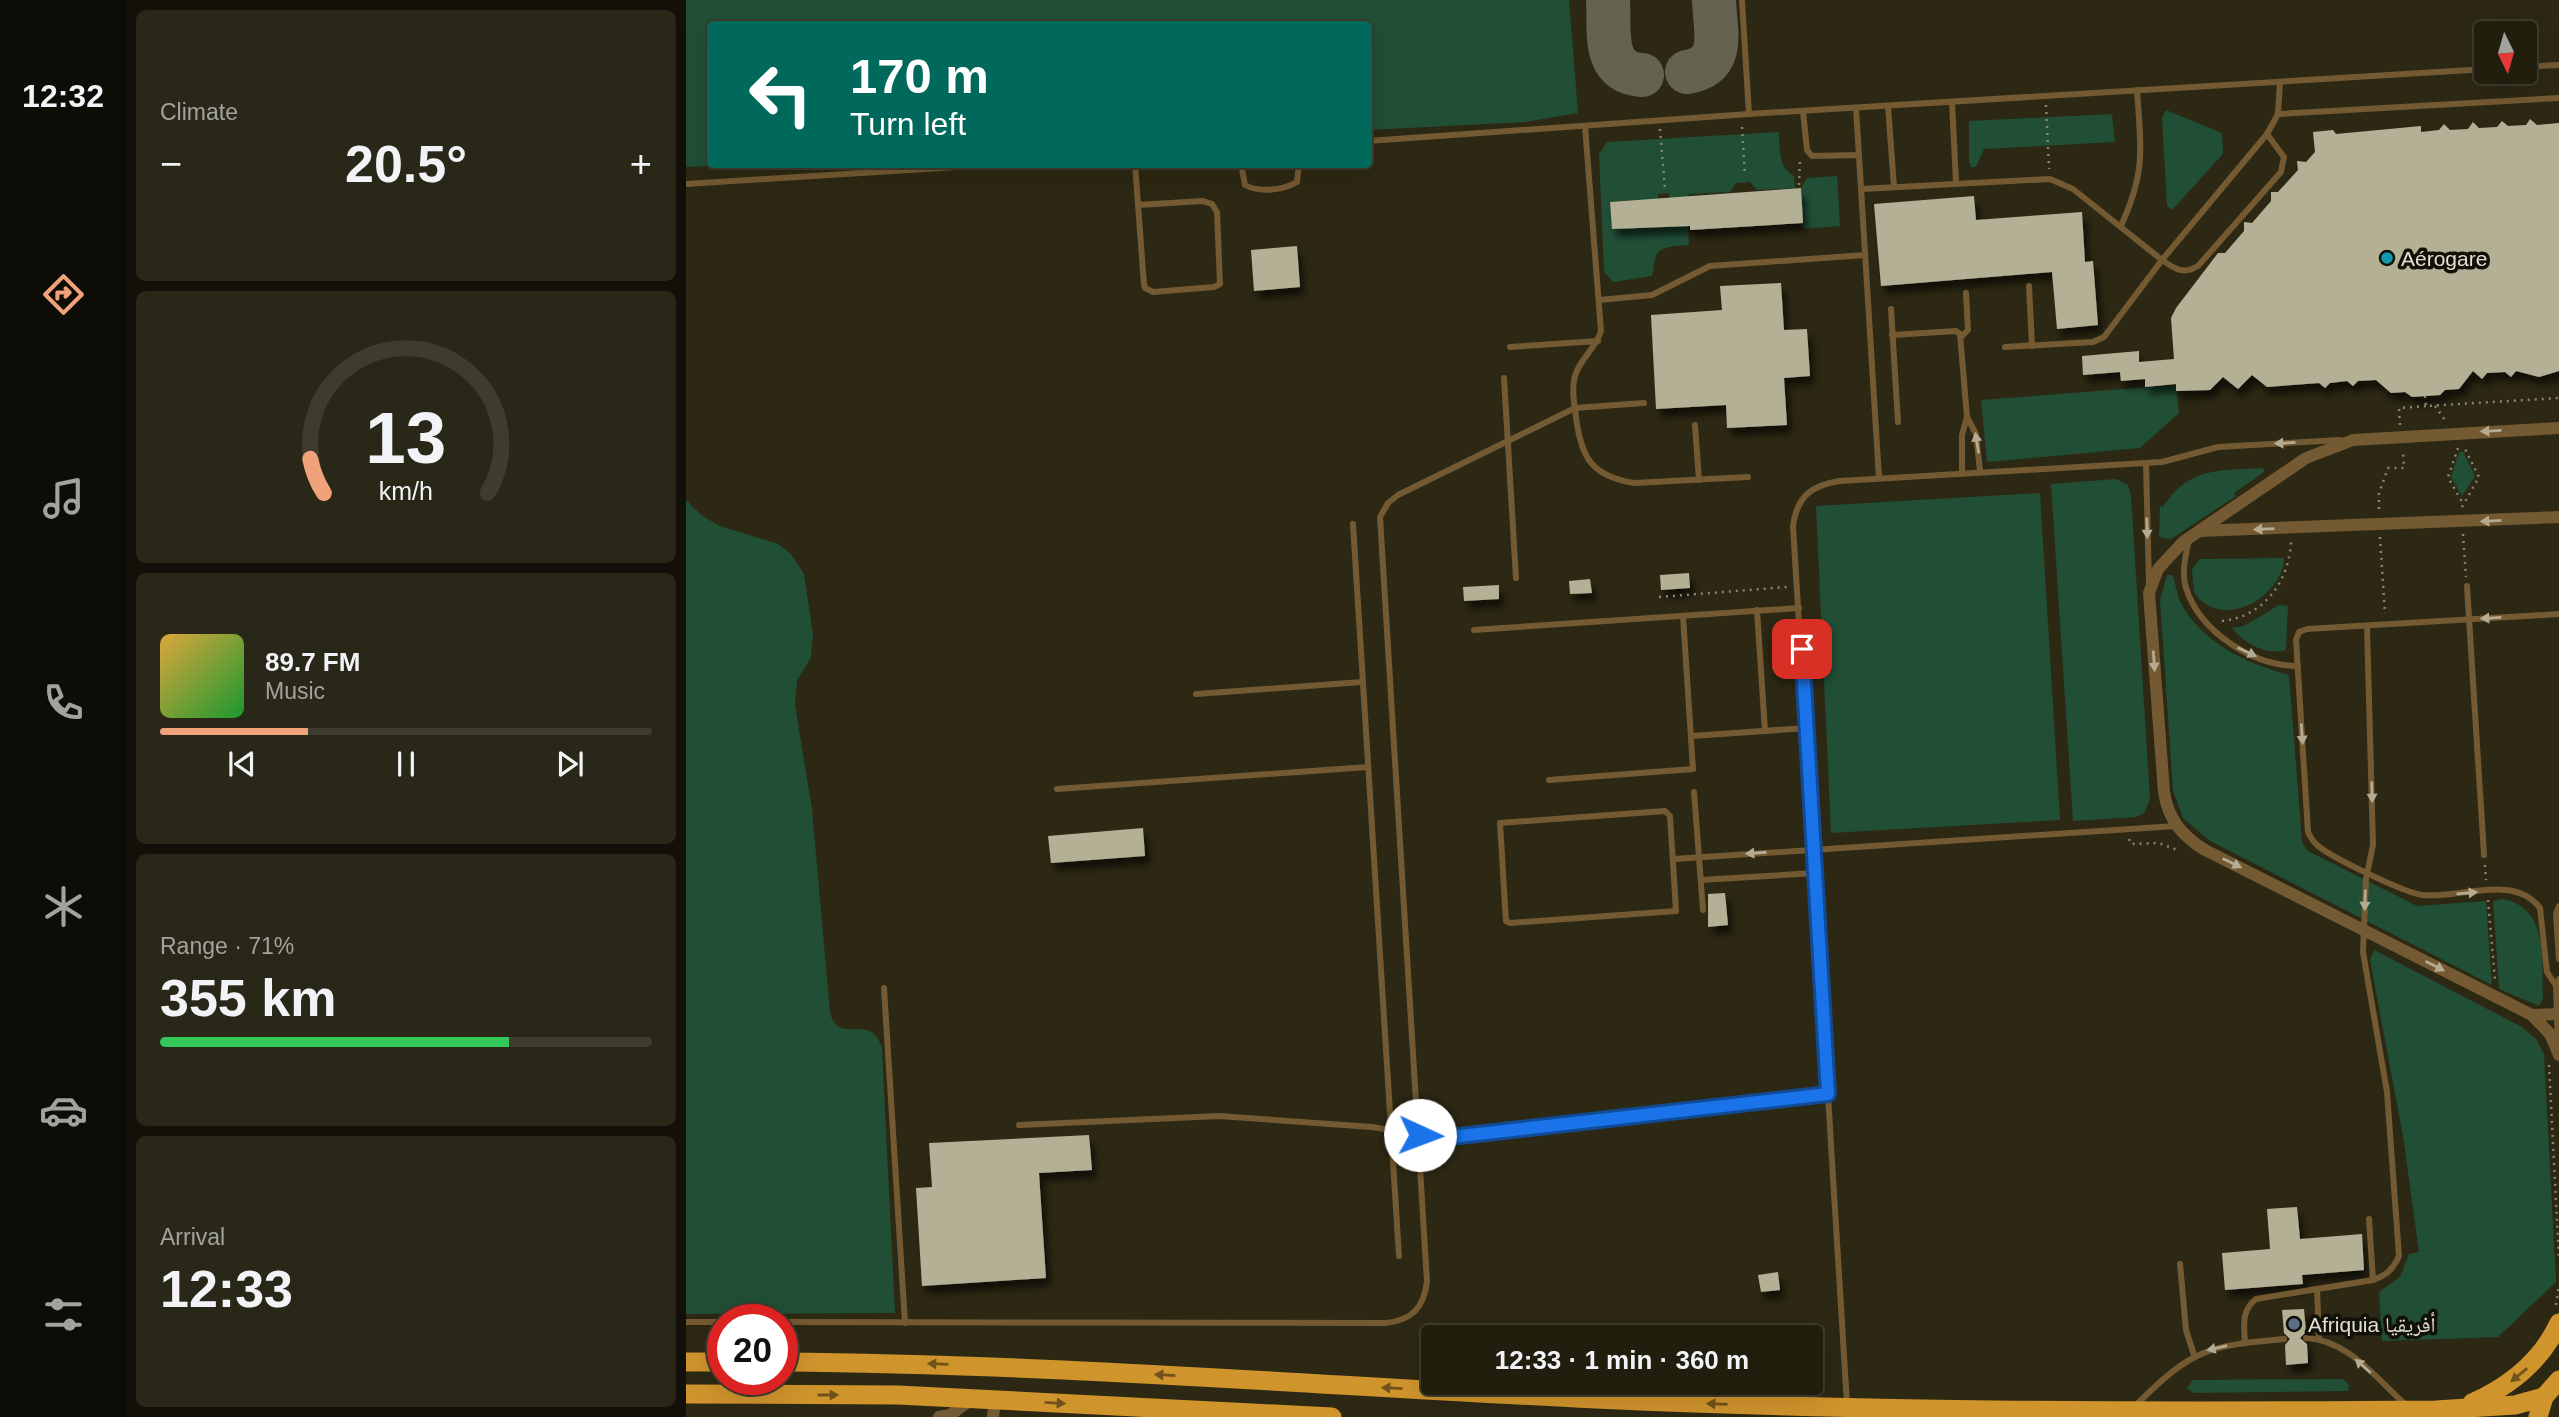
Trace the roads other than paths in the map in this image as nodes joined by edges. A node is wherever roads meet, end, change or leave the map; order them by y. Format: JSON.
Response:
{"nodes":[{"id":1,"x":1742,"y":0,"type":"edge"},
{"id":2,"x":2559,"y":65,"type":"edge"},
{"id":3,"x":2538,"y":66,"type":"edge"},
{"id":4,"x":2474,"y":70,"type":"edge"},
{"id":5,"x":2280,"y":82,"type":"junction"},
{"id":6,"x":2137,"y":90,"type":"junction"},
{"id":7,"x":2559,"y":98,"type":"edge"},
{"id":8,"x":1952,"y":102,"type":"junction"},
{"id":9,"x":1888,"y":106,"type":"junction"},
{"id":10,"x":1856,"y":107,"type":"junction"},
{"id":11,"x":1803,"y":111,"type":"junction"},
{"id":12,"x":1745,"y":114,"type":"junction"},
{"id":13,"x":2278,"y":114,"type":"junction"},
{"id":14,"x":1585,"y":127,"type":"junction"},
{"id":15,"x":2267,"y":134,"type":"junction"},
{"id":16,"x":1372,"y":141,"type":"edge"},
{"id":17,"x":1859,"y":155,"type":"junction"},
{"id":18,"x":941,"y":168,"type":"edge"},
{"id":19,"x":1135,"y":168,"type":"edge"},
{"id":20,"x":1242,"y":168,"type":"edge"},
{"id":21,"x":1298,"y":168,"type":"edge"},
{"id":22,"x":1956,"y":182,"type":"junction"},
{"id":23,"x":686,"y":184,"type":"edge"},
{"id":24,"x":1894,"y":187,"type":"junction"},
{"id":25,"x":1862,"y":189,"type":"junction"},
{"id":26,"x":1138,"y":205,"type":"junction"},
{"id":27,"x":2121,"y":226,"type":"junction"},
{"id":28,"x":1865,"y":254,"type":"junction"},
{"id":29,"x":2162,"y":260,"type":"junction"},
{"id":30,"x":2029,"y":286,"type":"dead end"},
{"id":31,"x":1966,"y":293,"type":"dead end"},
{"id":32,"x":1599,"y":300,"type":"junction"},
{"id":33,"x":1891,"y":309,"type":"dead end"},
{"id":34,"x":1892,"y":335,"type":"junction"},
{"id":35,"x":1961,"y":337,"type":"junction"},
{"id":36,"x":1598,"y":341,"type":"junction"},
{"id":37,"x":2032,"y":346,"type":"junction"},
{"id":38,"x":1510,"y":347,"type":"dead end"},
{"id":39,"x":2006,"y":347,"type":"dead end"},
{"id":40,"x":1504,"y":378,"type":"dead end"},
{"id":41,"x":1644,"y":403,"type":"dead end"},
{"id":42,"x":1575,"y":408,"type":"junction"},
{"id":43,"x":1967,"y":417,"type":"junction"},
{"id":44,"x":1898,"y":422,"type":"dead end"},
{"id":45,"x":1695,"y":425,"type":"dead end"},
{"id":46,"x":2559,"y":428,"type":"edge"},
{"id":47,"x":2353,"y":440,"type":"junction"},
{"id":48,"x":1508,"y":442,"type":"junction"},
{"id":49,"x":2146,"y":463,"type":"junction"},
{"id":50,"x":1980,"y":471,"type":"junction"},
{"id":51,"x":1962,"y":472,"type":"junction"},
{"id":52,"x":1748,"y":477,"type":"dead end"},
{"id":53,"x":1878,"y":478,"type":"junction"},
{"id":54,"x":1699,"y":480,"type":"junction"},
{"id":55,"x":2559,"y":517,"type":"edge"},
{"id":56,"x":1353,"y":524,"type":"dead end"},
{"id":57,"x":2193,"y":534,"type":"junction"},
{"id":58,"x":1516,"y":578,"type":"dead end"},
{"id":59,"x":2467,"y":586,"type":"road end"},
{"id":60,"x":2149,"y":593,"type":"junction"},
{"id":61,"x":1799,"y":608,"type":"junction"},
{"id":62,"x":1757,"y":610,"type":"junction"},
{"id":63,"x":2559,"y":614,"type":"edge"},
{"id":64,"x":1683,"y":616,"type":"junction"},
{"id":65,"x":2469,"y":620,"type":"junction"},
{"id":66,"x":2367,"y":625,"type":"junction"},
{"id":67,"x":1475,"y":630,"type":"dead end"},
{"id":68,"x":2298,"y":666,"type":"junction"},
{"id":69,"x":1362,"y":682,"type":"junction"},
{"id":70,"x":1196,"y":694,"type":"dead end"},
{"id":71,"x":1807,"y":728,"type":"junction"},
{"id":72,"x":1765,"y":731,"type":"junction"},
{"id":73,"x":1692,"y":736,"type":"junction"},
{"id":74,"x":1367,"y":767,"type":"junction"},
{"id":75,"x":1549,"y":780,"type":"dead end"},
{"id":76,"x":1057,"y":789,"type":"dead end"},
{"id":77,"x":1694,"y":792,"type":"dead end"},
{"id":78,"x":2176,"y":826,"type":"junction"},
{"id":79,"x":1814,"y":849,"type":"junction"},
{"id":80,"x":2484,"y":855,"type":"road end"},
{"id":81,"x":1699,"y":857,"type":"junction"},
{"id":82,"x":1674,"y":859,"type":"junction"},
{"id":83,"x":2368,"y":872,"type":"junction"},
{"id":84,"x":1815,"y":873,"type":"junction"},
{"id":85,"x":1701,"y":880,"type":"junction"},
{"id":86,"x":2559,"y":906,"type":"edge"},
{"id":87,"x":1703,"y":910,"type":"dead end"},
{"id":88,"x":2364,"y":929,"type":"junction"},
{"id":89,"x":2559,"y":959,"type":"edge"},
{"id":90,"x":2557,"y":983,"type":"edge"},
{"id":91,"x":884,"y":988,"type":"dead end"},
{"id":92,"x":2558,"y":997,"type":"edge"},
{"id":93,"x":2558,"y":1014,"type":"edge"},
{"id":94,"x":2532,"y":1015,"type":"junction"},
{"id":95,"x":2555,"y":1054,"type":"edge"},
{"id":96,"x":1828,"y":1094,"type":"junction"},
{"id":97,"x":1019,"y":1125,"type":"dead end"},
{"id":98,"x":1390,"y":1129,"type":"junction"},
{"id":99,"x":1420,"y":1135,"type":"junction"},
{"id":100,"x":2369,"y":1219,"type":"dead end"},
{"id":101,"x":1399,"y":1256,"type":"dead end"},
{"id":102,"x":2180,"y":1264,"type":"dead end"},
{"id":103,"x":2373,"y":1280,"type":"junction"},
{"id":104,"x":2317,"y":1289,"type":"junction"},
{"id":105,"x":686,"y":1322,"type":"edge"},
{"id":106,"x":707,"y":1322,"type":"edge"},
{"id":107,"x":798,"y":1322,"type":"edge"},
{"id":108,"x":905,"y":1322,"type":"junction"},
{"id":109,"x":2559,"y":1323,"type":"edge"},
{"id":110,"x":2306,"y":1338,"type":"dead end"},
{"id":111,"x":2319,"y":1338,"type":"junction"},
{"id":112,"x":2284,"y":1339,"type":"dead end"},
{"id":113,"x":2245,"y":1343,"type":"junction"},
{"id":114,"x":2194,"y":1355,"type":"junction"},
{"id":115,"x":686,"y":1362,"type":"edge"},
{"id":116,"x":707,"y":1362,"type":"edge"},
{"id":117,"x":798,"y":1362,"type":"edge"},
{"id":118,"x":2559,"y":1380,"type":"edge"},
{"id":119,"x":686,"y":1394,"type":"edge"},
{"id":120,"x":2544,"y":1397,"type":"junction"},
{"id":121,"x":972,"y":1399,"type":"junction"},
{"id":122,"x":994,"y":1408,"type":"edge"},
{"id":123,"x":1847,"y":1408,"type":"junction"},
{"id":124,"x":2462,"y":1408,"type":"junction"},
{"id":125,"x":2132,"y":1409,"type":"junction"},
{"id":126,"x":2412,"y":1410,"type":"junction"},
{"id":127,"x":1293,"y":1416,"type":"edge"},
{"id":128,"x":939,"y":1417,"type":"edge"},
{"id":129,"x":1332,"y":1417,"type":"edge"},
{"id":130,"x":2538,"y":1417,"type":"edge"}],
"edges":[{"from":1,"to":12,"type":"lane"},
{"from":2,"to":3,"type":"lane"},
{"from":4,"to":5,"type":"lane"},
{"from":5,"to":6,"type":"lane"},
{"from":5,"to":13,"type":"lane"},
{"from":6,"to":8,"type":"lane"},
{"from":6,"to":27,"type":"lane"},
{"from":7,"to":13,"type":"lane"},
{"from":8,"to":9,"type":"lane"},
{"from":8,"to":22,"type":"lane"},
{"from":9,"to":10,"type":"lane"},
{"from":9,"to":24,"type":"lane"},
{"from":10,"to":11,"type":"lane"},
{"from":10,"to":17,"type":"lane"},
{"from":11,"to":12,"type":"lane"},
{"from":11,"to":17,"type":"lane"},
{"from":12,"to":14,"type":"lane"},
{"from":13,"to":15,"type":"lane"},
{"from":14,"to":16,"type":"lane"},
{"from":14,"to":32,"type":"lane"},
{"from":15,"to":29,"type":"lane"},
{"from":15,"to":29,"type":"lane"},
{"from":17,"to":25,"type":"lane"},
{"from":18,"to":23,"type":"lane"},
{"from":19,"to":26,"type":"lane"},
{"from":20,"to":21,"type":"lane"},
{"from":22,"to":24,"type":"lane"},
{"from":22,"to":27,"type":"lane"},
{"from":24,"to":25,"type":"lane"},
{"from":25,"to":28,"type":"lane"},
{"from":26,"to":26,"type":"lane"},
{"from":27,"to":29,"type":"lane"},
{"from":28,"to":32,"type":"lane"},
{"from":28,"to":53,"type":"lane"},
{"from":29,"to":37,"type":"lane"},
{"from":30,"to":37,"type":"lane"},
{"from":31,"to":35,"type":"lane"},
{"from":32,"to":36,"type":"lane"},
{"from":33,"to":34,"type":"lane"},
{"from":34,"to":35,"type":"lane"},
{"from":34,"to":44,"type":"lane"},
{"from":35,"to":43,"type":"lane"},
{"from":36,"to":38,"type":"lane"},
{"from":36,"to":42,"type":"lane"},
{"from":37,"to":39,"type":"lane"},
{"from":40,"to":48,"type":"lane"},
{"from":41,"to":42,"type":"lane"},
{"from":42,"to":48,"type":"lane"},
{"from":42,"to":54,"type":"lane"},
{"from":50,"to":43,"type":"lane","one_way":true},
{"from":43,"to":51,"type":"lane"},
{"from":45,"to":54,"type":"lane"},
{"from":46,"to":47,"type":"street","one_way":true},
{"from":47,"to":49,"type":"lane","one_way":true},
{"from":47,"to":57,"type":"street"},
{"from":48,"to":58,"type":"lane"},
{"from":48,"to":99,"type":"lane"},
{"from":49,"to":50,"type":"lane"},
{"from":49,"to":60,"type":"lane","one_way":true},
{"from":50,"to":51,"type":"lane"},
{"from":51,"to":53,"type":"lane"},
{"from":52,"to":54,"type":"lane"},
{"from":53,"to":61,"type":"lane"},
{"from":55,"to":57,"type":"street","one_way":true},
{"from":56,"to":69,"type":"lane"},
{"from":57,"to":60,"type":"street"},
{"from":57,"to":68,"type":"lane","one_way":true},
{"from":59,"to":65,"type":"lane"},
{"from":60,"to":78,"type":"street","one_way":true},
{"from":61,"to":62,"type":"lane"},
{"from":61,"to":71,"type":"lane"},
{"from":62,"to":64,"type":"lane"},
{"from":62,"to":72,"type":"lane"},
{"from":63,"to":65,"type":"lane","one_way":true},
{"from":64,"to":67,"type":"lane"},
{"from":64,"to":73,"type":"lane"},
{"from":65,"to":66,"type":"lane"},
{"from":65,"to":80,"type":"lane"},
{"from":66,"to":68,"type":"lane"},
{"from":66,"to":83,"type":"lane","one_way":true},
{"from":68,"to":83,"type":"lane","one_way":true},
{"from":69,"to":70,"type":"lane"},
{"from":69,"to":74,"type":"lane"},
{"from":71,"to":72,"type":"lane"},
{"from":71,"to":79,"type":"lane"},
{"from":72,"to":73,"type":"lane"},
{"from":73,"to":75,"type":"lane"},
{"from":74,"to":76,"type":"lane"},
{"from":74,"to":98,"type":"lane"},
{"from":77,"to":81,"type":"lane"},
{"from":78,"to":79,"type":"lane"},
{"from":78,"to":88,"type":"street","one_way":true},
{"from":79,"to":81,"type":"lane","one_way":true},
{"from":79,"to":84,"type":"lane"},
{"from":81,"to":82,"type":"lane"},
{"from":81,"to":85,"type":"lane"},
{"from":82,"to":82,"type":"lane"},
{"from":83,"to":88,"type":"lane","one_way":true},
{"from":83,"to":90,"type":"lane","one_way":true},
{"from":84,"to":85,"type":"lane"},
{"from":84,"to":96,"type":"lane"},
{"from":85,"to":87,"type":"lane"},
{"from":86,"to":89,"type":"lane"},
{"from":88,"to":94,"type":"street","one_way":true},
{"from":88,"to":103,"type":"lane"},
{"from":90,"to":92,"type":"lane"},
{"from":91,"to":108,"type":"lane"},
{"from":92,"to":93,"type":"lane"},
{"from":93,"to":94,"type":"street"},
{"from":93,"to":95,"type":"lane"},
{"from":94,"to":95,"type":"street"},
{"from":96,"to":99,"type":"lane"},
{"from":96,"to":123,"type":"lane"},
{"from":97,"to":98,"type":"lane"},
{"from":98,"to":99,"type":"lane"},
{"from":98,"to":101,"type":"lane"},
{"from":99,"to":108,"type":"lane"},
{"from":100,"to":103,"type":"lane"},
{"from":102,"to":114,"type":"lane"},
{"from":103,"to":104,"type":"lane"},
{"from":104,"to":111,"type":"lane"},
{"from":104,"to":113,"type":"lane"},
{"from":105,"to":106,"type":"lane"},
{"from":107,"to":108,"type":"lane"},
{"from":109,"to":124,"type":"highway","one_way":true},
{"from":110,"to":111,"type":"lane"},
{"from":126,"to":111,"type":"lane","one_way":true},
{"from":112,"to":113,"type":"lane"},
{"from":113,"to":114,"type":"lane","one_way":true},
{"from":114,"to":125,"type":"lane"},
{"from":115,"to":116,"type":"highway"},
{"from":123,"to":117,"type":"highway","one_way":true},
{"from":118,"to":120,"type":"highway"},
{"from":119,"to":121,"type":"highway","one_way":true},
{"from":120,"to":124,"type":"highway"},
{"from":120,"to":130,"type":"highway"},
{"from":121,"to":122,"type":"highway"},
{"from":121,"to":128,"type":"street"},
{"from":122,"to":127,"type":"highway","one_way":true},
{"from":123,"to":125,"type":"highway"},
{"from":124,"to":126,"type":"highway"},
{"from":125,"to":126,"type":"highway"},
{"from":127,"to":129,"type":"highway"}]}
